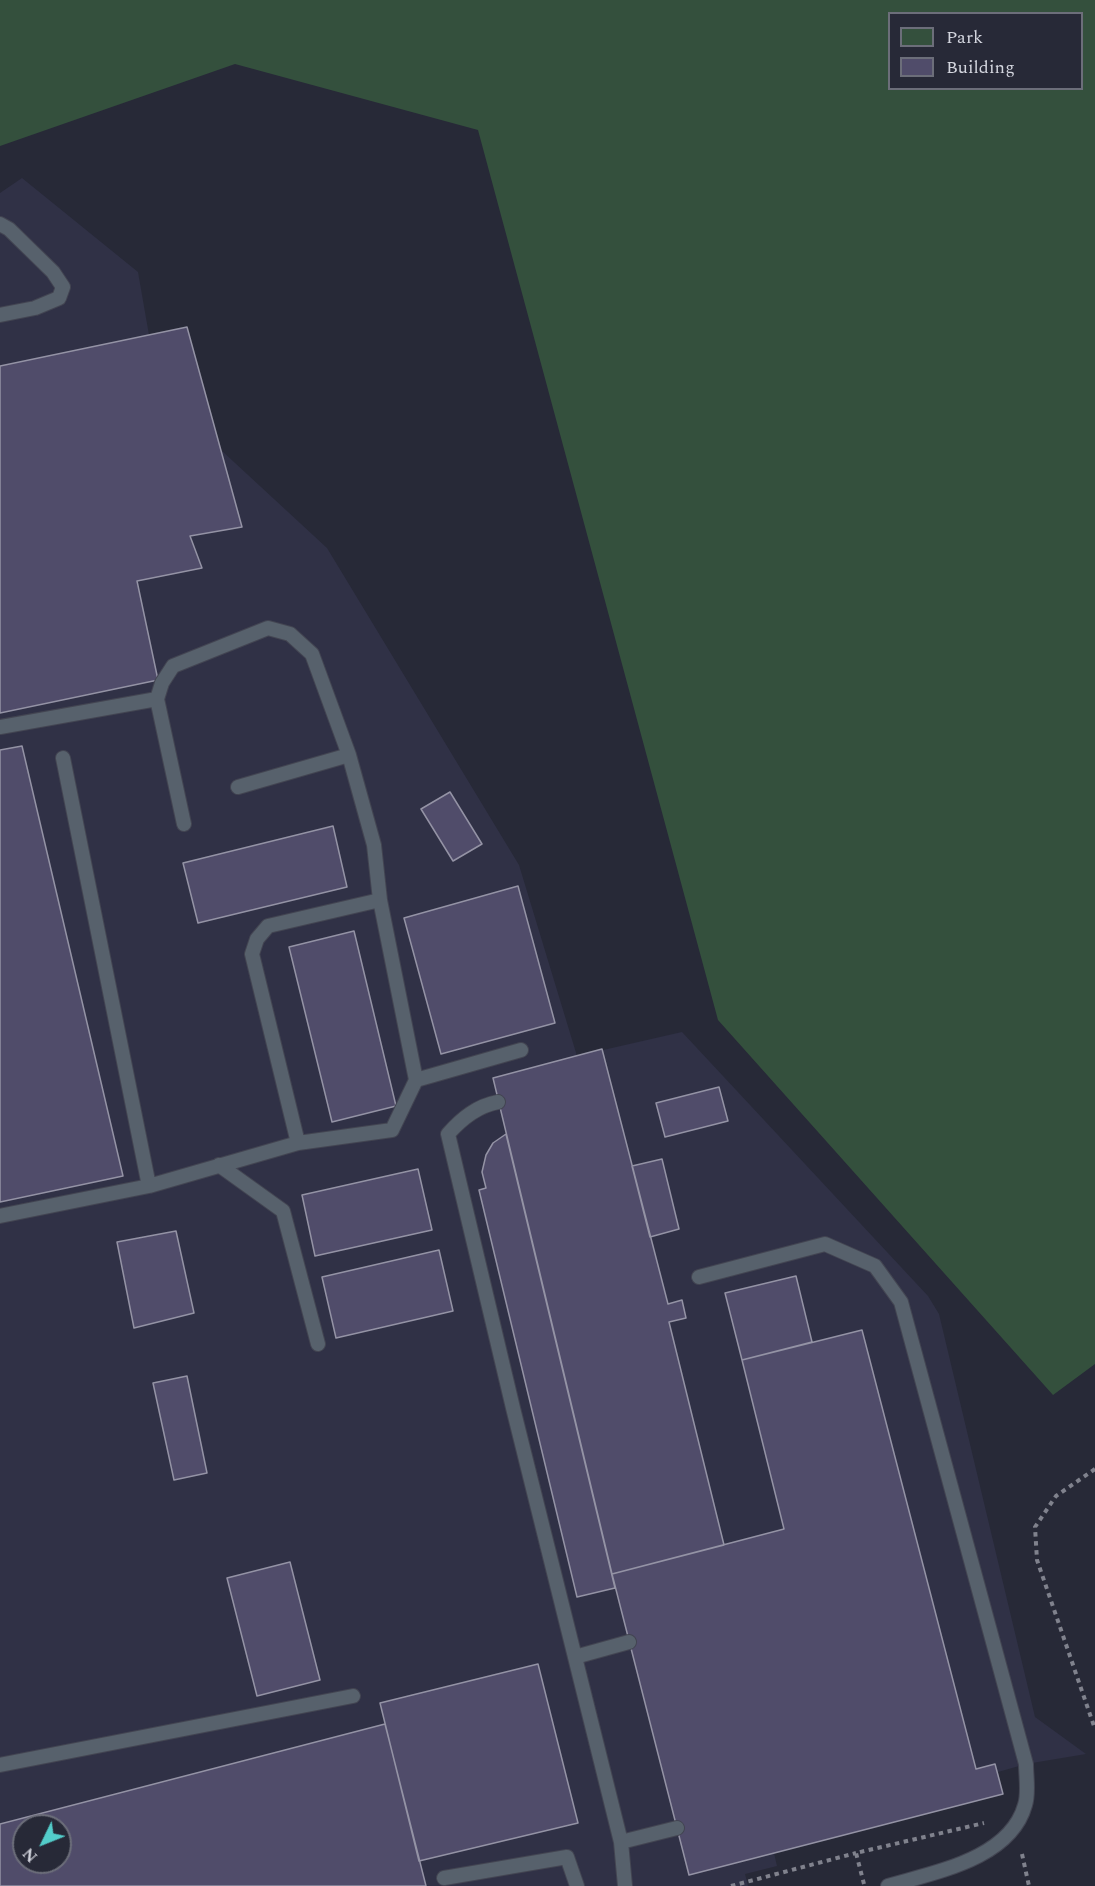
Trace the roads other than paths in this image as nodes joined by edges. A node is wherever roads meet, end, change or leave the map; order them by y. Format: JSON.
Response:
{"nodes":[{"id":1,"x":0,"y":224,"type":"edge"},
{"id":2,"x":0,"y":315,"type":"edge"},
{"id":3,"x":157,"y":699,"type":"junction"},
{"id":4,"x":0,"y":727,"type":"edge"},
{"id":5,"x":349,"y":755,"type":"junction"},
{"id":6,"x":63,"y":758,"type":"dead end"},
{"id":7,"x":238,"y":787,"type":"dead end"},
{"id":8,"x":184,"y":824,"type":"dead end"},
{"id":9,"x":380,"y":900,"type":"junction"},
{"id":10,"x":521,"y":1050,"type":"dead end"},
{"id":11,"x":416,"y":1080,"type":"junction"},
{"id":12,"x":498,"y":1102,"type":"dead end"},
{"id":13,"x":298,"y":1143,"type":"junction"},
{"id":14,"x":219,"y":1165,"type":"junction"},
{"id":15,"x":149,"y":1186,"type":"junction"},
{"id":16,"x":0,"y":1216,"type":"edge"},
{"id":17,"x":699,"y":1277,"type":"dead end"},
{"id":18,"x":318,"y":1344,"type":"dead end"},
{"id":19,"x":629,"y":1642,"type":"dead end"},
{"id":20,"x":575,"y":1657,"type":"junction"},
{"id":21,"x":353,"y":1696,"type":"dead end"},
{"id":22,"x":0,"y":1765,"type":"edge"},
{"id":23,"x":677,"y":1828,"type":"dead end"},
{"id":24,"x":621,"y":1842,"type":"junction"},
{"id":25,"x":444,"y":1878,"type":"dead end"},
{"id":26,"x":577,"y":1886,"type":"edge"},
{"id":27,"x":625,"y":1886,"type":"edge"},
{"id":28,"x":888,"y":1886,"type":"edge"}],
"edges":[{"from":1,"to":2,"type":"lane"},
{"from":3,"to":4,"type":"lane"},
{"from":3,"to":5,"type":"lane"},
{"from":3,"to":8,"type":"lane"},
{"from":5,"to":7,"type":"lane"},
{"from":5,"to":9,"type":"lane"},
{"from":6,"to":15,"type":"lane"},
{"from":9,"to":11,"type":"lane"},
{"from":9,"to":13,"type":"lane"},
{"from":10,"to":11,"type":"lane"},
{"from":11,"to":13,"type":"lane"},
{"from":12,"to":20,"type":"lane"},
{"from":13,"to":14,"type":"lane"},
{"from":14,"to":15,"type":"lane"},
{"from":14,"to":18,"type":"lane"},
{"from":15,"to":16,"type":"lane"},
{"from":17,"to":28,"type":"lane"},
{"from":19,"to":20,"type":"lane"},
{"from":20,"to":24,"type":"lane"},
{"from":21,"to":22,"type":"lane"},
{"from":23,"to":24,"type":"lane"},
{"from":24,"to":27,"type":"lane"},
{"from":25,"to":26,"type":"lane"}]}
